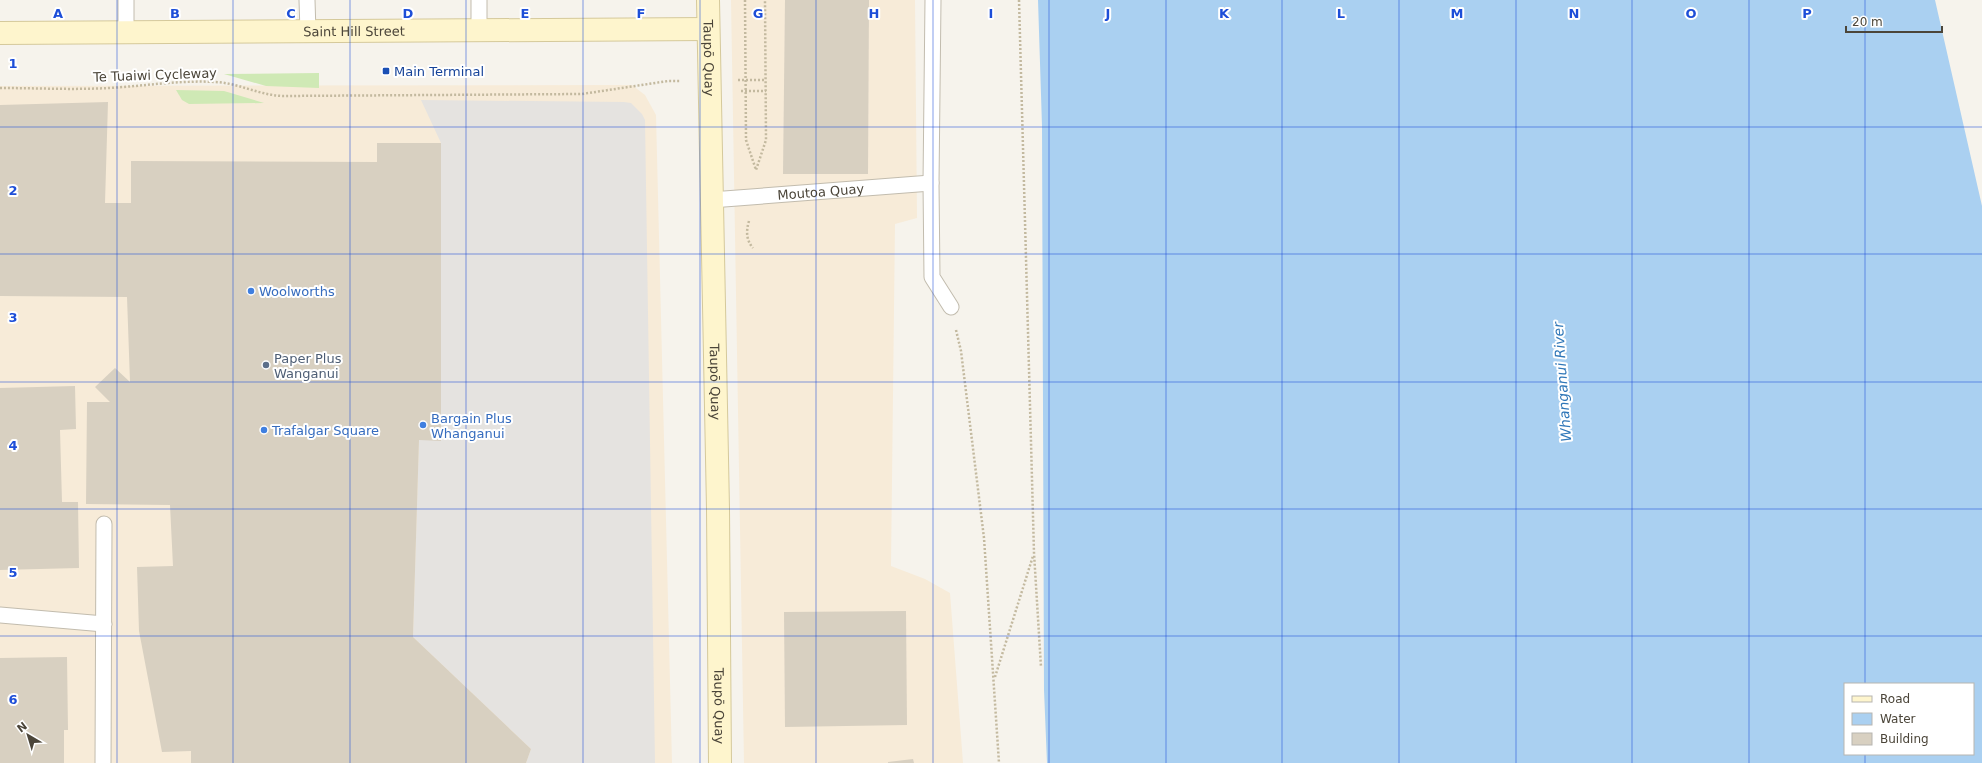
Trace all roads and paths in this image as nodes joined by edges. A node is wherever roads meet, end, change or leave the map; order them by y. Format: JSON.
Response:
{"nodes":[{"id":1,"x":126,"y":0,"type":"edge"},
{"id":2,"x":308,"y":0,"type":"edge"},
{"id":3,"x":479,"y":0,"type":"edge"},
{"id":4,"x":708,"y":0,"type":"edge"},
{"id":5,"x":745,"y":0,"type":"edge"},
{"id":6,"x":765,"y":0,"type":"edge"},
{"id":7,"x":933,"y":0,"type":"edge"},
{"id":8,"x":1019,"y":0,"type":"edge"},
{"id":9,"x":708,"y":29,"type":"junction"},
{"id":10,"x":479,"y":31,"type":"junction"},
{"id":11,"x":308,"y":32,"type":"junction"},
{"id":12,"x":0,"y":33,"type":"edge"},
{"id":13,"x":126,"y":33,"type":"junction"},
{"id":14,"x":741,"y":80,"type":"dead end"},
{"id":15,"x":746,"y":80,"type":"junction"},
{"id":16,"x":766,"y":80,"type":"junction"},
{"id":17,"x":668,"y":81,"type":"dead end"},
{"id":18,"x":0,"y":88,"type":"edge"},
{"id":19,"x":741,"y":91,"type":"dead end"},
{"id":20,"x":746,"y":91,"type":"junction"},
{"id":21,"x":766,"y":91,"type":"junction"},
{"id":22,"x":931,"y":183,"type":"junction"},
{"id":23,"x":711,"y":200,"type":"junction"},
{"id":24,"x":951,"y":307,"type":"joint"},
{"id":25,"x":104,"y":524,"type":"dead end"},
{"id":26,"x":1034,"y":553,"type":"junction"},
{"id":27,"x":0,"y":615,"type":"edge"},
{"id":28,"x":104,"y":624,"type":"junction"},
{"id":29,"x":1040,"y":667,"type":"dead end"},
{"id":30,"x":994,"y":679,"type":"junction"},
{"id":31,"x":103,"y":763,"type":"edge"},
{"id":32,"x":720,"y":763,"type":"edge"},
{"id":33,"x":999,"y":763,"type":"edge"}],
"edges":[{"from":1,"to":13,"type":"lane"},
{"from":2,"to":11,"type":"lane"},
{"from":3,"to":10,"type":"lane"},
{"from":4,"to":9,"type":"main road","name":"Taupō Quay"},
{"from":5,"to":15,"type":"path"},
{"from":6,"to":16,"type":"path"},
{"from":7,"to":22,"type":"lane"},
{"from":8,"to":26,"type":"path"},
{"from":9,"to":10,"type":"main road","name":"Saint Hill Street"},
{"from":9,"to":23,"type":"main road","name":"Taupō Quay"},
{"from":10,"to":11,"type":"main road","name":"Saint Hill Street"},
{"from":11,"to":13,"type":"main road","name":"Saint Hill Street"},
{"from":12,"to":13,"type":"main road","name":"Saint Hill Street"},
{"from":14,"to":15,"type":"path"},
{"from":15,"to":16,"type":"path"},
{"from":15,"to":20,"type":"path"},
{"from":16,"to":21,"type":"path"},
{"from":17,"to":18,"type":"path","name":"Te Tuaiwi Cycleway"},
{"from":19,"to":20,"type":"path"},
{"from":20,"to":21,"type":"path"},
{"from":20,"to":21,"type":"path"},
{"from":22,"to":23,"type":"lane","name":"Moutoa Quay"},
{"from":22,"to":24,"type":"lane"},
{"from":23,"to":32,"type":"main road","name":"Taupō Quay"},
{"from":24,"to":30,"type":"path"},
{"from":25,"to":28,"type":"lane"},
{"from":26,"to":29,"type":"path"},
{"from":26,"to":30,"type":"path"},
{"from":27,"to":28,"type":"lane"},
{"from":28,"to":31,"type":"lane"},
{"from":30,"to":33,"type":"path"}]}
